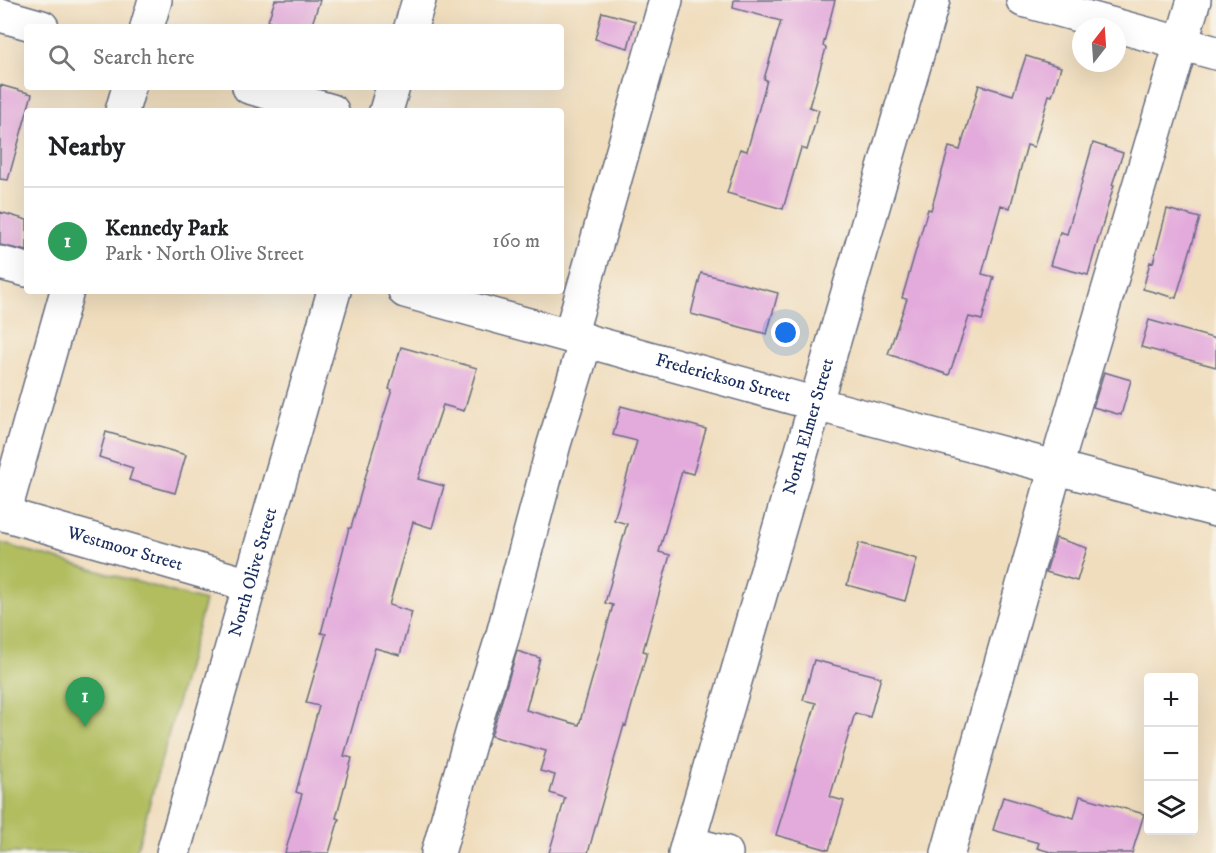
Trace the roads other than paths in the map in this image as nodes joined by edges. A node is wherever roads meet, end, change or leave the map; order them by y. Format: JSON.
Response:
{"nodes":[{"id":1,"x":155,"y":0,"type":"edge"},
{"id":2,"x":419,"y":0,"type":"edge"},
{"id":3,"x":666,"y":0,"type":"edge"},
{"id":4,"x":933,"y":0,"type":"edge"},
{"id":5,"x":1023,"y":0,"type":"edge"},
{"id":6,"x":1194,"y":0,"type":"edge"},
{"id":7,"x":0,"y":15,"type":"edge"},
{"id":8,"x":32,"y":24,"type":"edge"},
{"id":9,"x":148,"y":24,"type":"edge"},
{"id":10,"x":412,"y":24,"type":"edge"},
{"id":11,"x":1181,"y":43,"type":"junction"},
{"id":12,"x":1216,"y":53,"type":"edge"},
{"id":13,"x":128,"y":90,"type":"edge"},
{"id":14,"x":259,"y":90,"type":"edge"},
{"id":15,"x":392,"y":90,"type":"edge"},
{"id":16,"x":123,"y":108,"type":"edge"},
{"id":17,"x":322,"y":108,"type":"edge"},
{"id":18,"x":387,"y":108,"type":"edge"},
{"id":19,"x":0,"y":263,"type":"edge"},
{"id":20,"x":24,"y":269,"type":"edge"},
{"id":21,"x":65,"y":294,"type":"edge"},
{"id":22,"x":333,"y":294,"type":"edge"},
{"id":23,"x":416,"y":294,"type":"edge"},
{"id":24,"x":578,"y":338,"type":"junction"},
{"id":25,"x":816,"y":404,"type":"junction"},
{"id":26,"x":1056,"y":467,"type":"junction"},
{"id":27,"x":1216,"y":510,"type":"edge"},
{"id":28,"x":2,"y":514,"type":"edge"},
{"id":29,"x":250,"y":585,"type":"junction"},
{"id":30,"x":687,"y":848,"type":"edge"},
{"id":31,"x":173,"y":853,"type":"edge"},
{"id":32,"x":438,"y":853,"type":"edge"},
{"id":33,"x":726,"y":853,"type":"edge"},
{"id":34,"x":948,"y":853,"type":"edge"}],
"edges":[{"from":1,"to":9,"type":"street"},
{"from":2,"to":10,"type":"street"},
{"from":3,"to":24,"type":"street"},
{"from":4,"to":25,"type":"street","name":"North Elmer Street"},
{"from":5,"to":11,"type":"street"},
{"from":6,"to":11,"type":"street"},
{"from":7,"to":8,"type":"street"},
{"from":11,"to":12,"type":"street"},
{"from":11,"to":26,"type":"street"},
{"from":13,"to":16,"type":"street"},
{"from":14,"to":17,"type":"street"},
{"from":15,"to":18,"type":"street"},
{"from":19,"to":20,"type":"street"},
{"from":21,"to":28,"type":"street"},
{"from":22,"to":29,"type":"street","name":"North Olive Street"},
{"from":23,"to":24,"type":"street","name":"Frederickson Street"},
{"from":24,"to":25,"type":"street","name":"Frederickson Street"},
{"from":24,"to":32,"type":"street"},
{"from":25,"to":26,"type":"street","name":"Frederickson Street"},
{"from":25,"to":30,"type":"street","name":"North Elmer Street"},
{"from":26,"to":27,"type":"street","name":"Frederickson Street"},
{"from":26,"to":34,"type":"street"},
{"from":28,"to":29,"type":"street","name":"Westmoor Street"},
{"from":29,"to":31,"type":"street","name":"North Olive Street"},
{"from":30,"to":33,"type":"street"}]}
